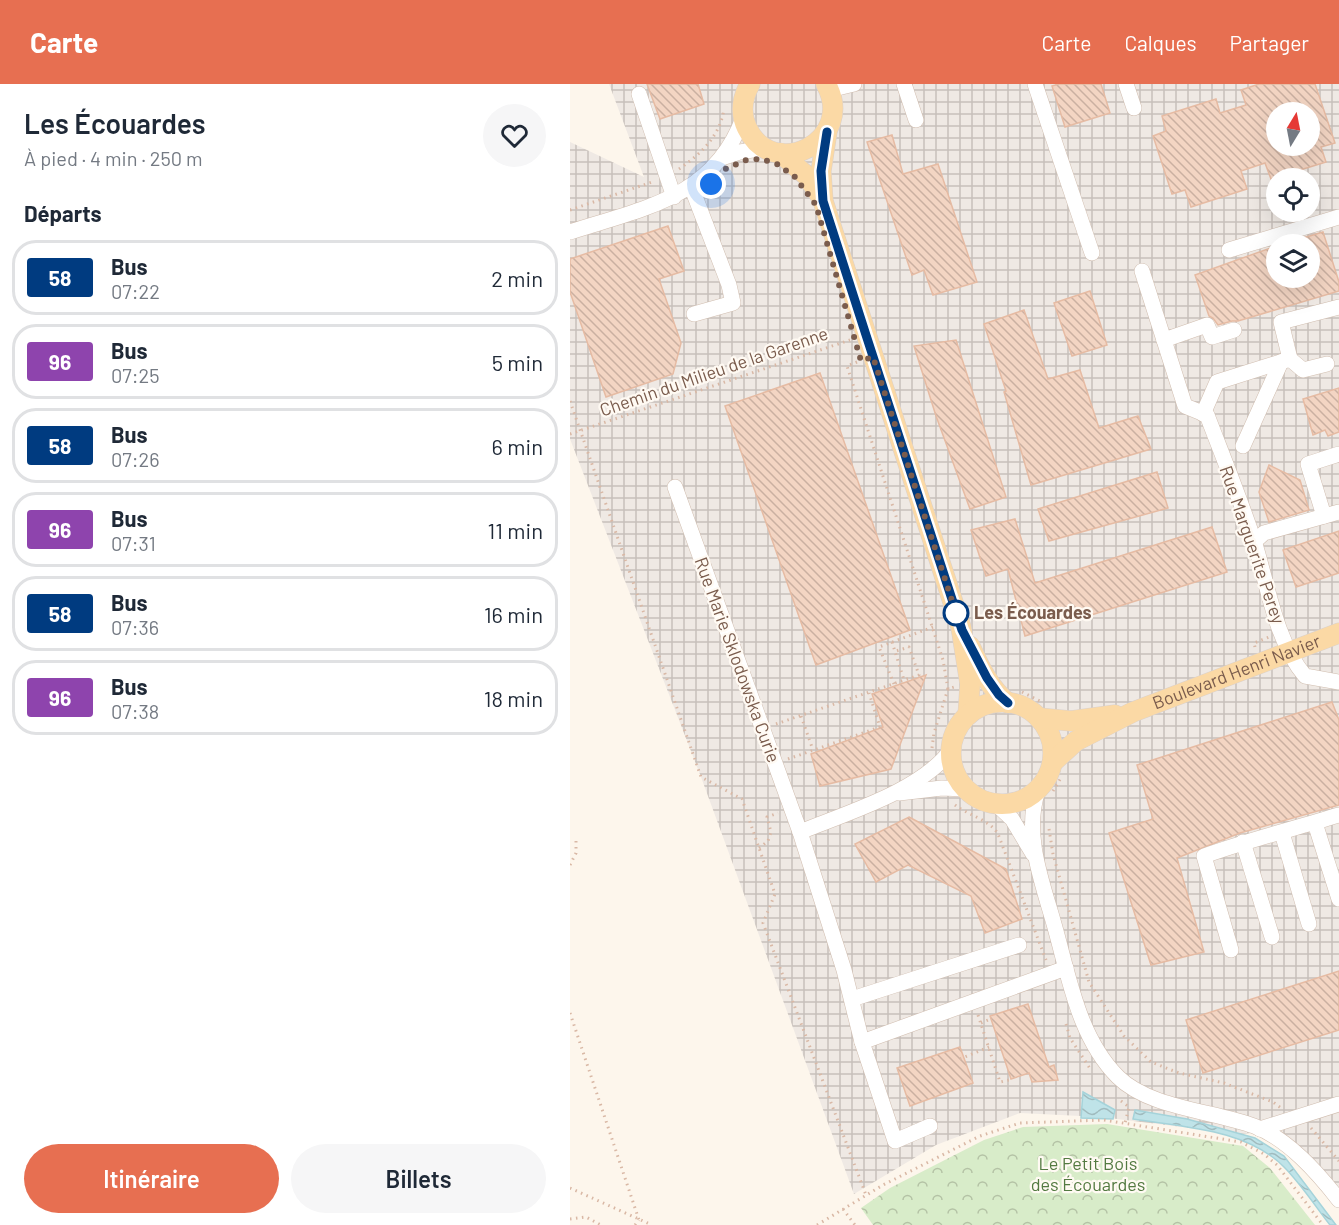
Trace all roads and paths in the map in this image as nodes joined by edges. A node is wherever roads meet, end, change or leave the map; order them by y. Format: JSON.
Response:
{"nodes":[{"id":1,"x":750,"y":84,"type":"edge"},
{"id":2,"x":854,"y":84,"type":"edge"},
{"id":3,"x":904,"y":84,"type":"edge"},
{"id":4,"x":1035,"y":84,"type":"edge"},
{"id":5,"x":1126,"y":84,"type":"edge"},
{"id":6,"x":827,"y":87,"type":"edge"},
{"id":7,"x":639,"y":94,"type":"dead end"},
{"id":8,"x":1134,"y":108,"type":"dead end"},
{"id":9,"x":743,"y":118,"type":"junction"},
{"id":10,"x":916,"y":120,"type":"dead end"},
{"id":11,"x":827,"y":132,"type":"junction"},
{"id":12,"x":773,"y":151,"type":"junction"},
{"id":13,"x":722,"y":158,"type":"junction"},
{"id":14,"x":691,"y":186,"type":"junction"},
{"id":15,"x":674,"y":197,"type":"junction"},
{"id":16,"x":823,"y":201,"type":"junction"},
{"id":17,"x":1339,"y":217,"type":"edge"},
{"id":18,"x":570,"y":232,"type":"edge"},
{"id":19,"x":1229,"y":250,"type":"dead end"},
{"id":20,"x":1092,"y":253,"type":"dead end"},
{"id":21,"x":1142,"y":271,"type":"dead end"},
{"id":22,"x":1339,"y":307,"type":"edge"},
{"id":23,"x":694,"y":315,"type":"dead end"},
{"id":24,"x":1234,"y":330,"type":"dead end"},
{"id":25,"x":866,"y":335,"type":"junction"},
{"id":26,"x":1164,"y":340,"type":"junction"},
{"id":27,"x":873,"y":357,"type":"junction"},
{"id":28,"x":1286,"y":361,"type":"junction"},
{"id":29,"x":1327,"y":364,"type":"dead end"},
{"id":30,"x":570,"y":401,"type":"edge"},
{"id":31,"x":1203,"y":414,"type":"junction"},
{"id":32,"x":580,"y":431,"type":"junction"},
{"id":33,"x":570,"y":434,"type":"edge"},
{"id":34,"x":1243,"y":446,"type":"dead end"},
{"id":35,"x":1339,"y":454,"type":"edge"},
{"id":36,"x":675,"y":487,"type":"dead end"},
{"id":37,"x":1332,"y":514,"type":"edge"},
{"id":38,"x":1254,"y":542,"type":"junction"},
{"id":39,"x":933,"y":627,"type":"junction"},
{"id":40,"x":962,"y":630,"type":"junction"},
{"id":41,"x":1339,"y":633,"type":"edge"},
{"id":42,"x":892,"y":642,"type":"junction"},
{"id":43,"x":896,"y":651,"type":"junction"},
{"id":44,"x":1288,"y":652,"type":"junction"},
{"id":45,"x":904,"y":680,"type":"junction"},
{"id":46,"x":1338,"y":683,"type":"edge"},
{"id":47,"x":894,"y":684,"type":"junction"},
{"id":48,"x":969,"y":684,"type":"junction"},
{"id":49,"x":948,"y":689,"type":"junction"},
{"id":50,"x":869,"y":693,"type":"junction"},
{"id":51,"x":1011,"y":696,"type":"junction"},
{"id":52,"x":1042,"y":712,"type":"junction"},
{"id":53,"x":1133,"y":712,"type":"junction"},
{"id":54,"x":968,"y":715,"type":"junction"},
{"id":55,"x":801,"y":716,"type":"junction"},
{"id":56,"x":762,"y":728,"type":"junction"},
{"id":57,"x":813,"y":750,"type":"junction"},
{"id":58,"x":951,"y":750,"type":"junction"},
{"id":59,"x":775,"y":763,"type":"junction"},
{"id":60,"x":1059,"y":765,"type":"junction"},
{"id":61,"x":934,"y":769,"type":"junction"},
{"id":62,"x":942,"y":788,"type":"junction"},
{"id":63,"x":965,"y":789,"type":"junction"},
{"id":64,"x":893,"y":794,"type":"junction"},
{"id":65,"x":1043,"y":794,"type":"junction"},
{"id":66,"x":996,"y":804,"type":"junction"},
{"id":67,"x":791,"y":808,"type":"junction"},
{"id":68,"x":1339,"y":815,"type":"edge"},
{"id":69,"x":1315,"y":823,"type":"junction"},
{"id":70,"x":1049,"y":827,"type":"dead end"},
{"id":71,"x":800,"y":832,"type":"junction"},
{"id":72,"x":1282,"y":832,"type":"junction"},
{"id":73,"x":576,"y":840,"type":"dead end"},
{"id":74,"x":1244,"y":842,"type":"junction"},
{"id":75,"x":759,"y":848,"type":"junction"},
{"id":76,"x":1035,"y":857,"type":"junction"},
{"id":77,"x":570,"y":865,"type":"edge"},
{"id":78,"x":1339,"y":899,"type":"edge"},
{"id":79,"x":1309,"y":924,"type":"dead end"},
{"id":80,"x":1272,"y":936,"type":"dead end"},
{"id":81,"x":1019,"y":945,"type":"dead end"},
{"id":82,"x":1231,"y":950,"type":"dead end"},
{"id":83,"x":1066,"y":968,"type":"junction"},
{"id":84,"x":1050,"y":973,"type":"junction"},
{"id":85,"x":852,"y":999,"type":"junction"},
{"id":86,"x":975,"y":1002,"type":"junction"},
{"id":87,"x":570,"y":1013,"type":"edge"},
{"id":88,"x":1064,"y":1017,"type":"dead end"},
{"id":89,"x":988,"y":1020,"type":"dead end"},
{"id":90,"x":981,"y":1023,"type":"junction"},
{"id":91,"x":862,"y":1042,"type":"junction"},
{"id":92,"x":989,"y":1047,"type":"junction"},
{"id":93,"x":960,"y":1059,"type":"dead end"},
{"id":94,"x":1093,"y":1073,"type":"dead end"},
{"id":95,"x":1009,"y":1080,"type":"dead end"},
{"id":96,"x":1121,"y":1100,"type":"dead end"},
{"id":97,"x":1339,"y":1104,"type":"edge"},
{"id":98,"x":1296,"y":1118,"type":"junction"},
{"id":99,"x":1124,"y":1124,"type":"junction"},
{"id":100,"x":930,"y":1126,"type":"dead end"},
{"id":101,"x":1260,"y":1129,"type":"junction"},
{"id":102,"x":1339,"y":1161,"type":"edge"},
{"id":103,"x":570,"y":1188,"type":"edge"},
{"id":104,"x":866,"y":1195,"type":"junction"},
{"id":105,"x":1339,"y":1200,"type":"edge"},
{"id":106,"x":843,"y":1209,"type":"junction"},
{"id":107,"x":570,"y":1219,"type":"edge"},
{"id":108,"x":639,"y":1220,"type":"junction"},
{"id":109,"x":601,"y":1225,"type":"edge"},
{"id":110,"x":635,"y":1225,"type":"edge"},
{"id":111,"x":652,"y":1225,"type":"edge"},
{"id":112,"x":817,"y":1225,"type":"edge"},
{"id":113,"x":855,"y":1225,"type":"edge"},
{"id":114,"x":1323,"y":1225,"type":"edge"}],
"edges":[{"from":1,"to":9,"type":"main road"},
{"from":2,"to":6,"type":"street"},
{"from":3,"to":10,"type":"street"},
{"from":4,"to":20,"type":"street"},
{"from":5,"to":8,"type":"street"},
{"from":6,"to":11,"type":"main road"},
{"from":7,"to":15,"type":"street"},
{"from":9,"to":12,"type":"main road"},
{"from":9,"to":13,"type":"street"},
{"from":11,"to":12,"type":"main road"},
{"from":11,"to":16,"type":"main road"},
{"from":12,"to":13,"type":"street"},
{"from":12,"to":16,"type":"main road"},
{"from":13,"to":14,"type":"street"},
{"from":14,"to":15,"type":"street"},
{"from":14,"to":23,"type":"street"},
{"from":15,"to":18,"type":"street"},
{"from":16,"to":25,"type":"main road"},
{"from":17,"to":19,"type":"street"},
{"from":21,"to":26,"type":"street"},
{"from":22,"to":28,"type":"street"},
{"from":24,"to":26,"type":"street"},
{"from":25,"to":27,"type":"main road"},
{"from":25,"to":32,"type":"path","name":"Chemin du Milieu de la Garenne"},
{"from":26,"to":31,"type":"street"},
{"from":27,"to":39,"type":"path"},
{"from":27,"to":40,"type":"main road"},
{"from":28,"to":29,"type":"street"},
{"from":28,"to":31,"type":"street"},
{"from":28,"to":34,"type":"street"},
{"from":30,"to":32,"type":"path"},
{"from":31,"to":38,"type":"street","name":"Rue Marguerite Perey"},
{"from":32,"to":33,"type":"path","name":"Chemin du Milieu de la Garenne"},
{"from":32,"to":75,"type":"path"},
{"from":35,"to":37,"type":"street"},
{"from":36,"to":56,"type":"street","name":"Rue Marie Sklodowska Curie"},
{"from":37,"to":38,"type":"street"},
{"from":38,"to":44,"type":"street","name":"Rue Marguerite Perey"},
{"from":39,"to":42,"type":"path"},
{"from":39,"to":49,"type":"path"},
{"from":40,"to":48,"type":"main road"},
{"from":40,"to":51,"type":"main road"},
{"from":41,"to":44,"type":"main road","name":"Boulevard Henri Navier"},
{"from":42,"to":43,"type":"path"},
{"from":42,"to":47,"type":"path"},
{"from":43,"to":45,"type":"path"},
{"from":43,"to":45,"type":"path"},
{"from":44,"to":46,"type":"street","name":"Rue Marguerite Perey"},
{"from":44,"to":53,"type":"main road","name":"Boulevard Henri Navier"},
{"from":45,"to":47,"type":"path"},
{"from":47,"to":50,"type":"path"},
{"from":48,"to":49,"type":"path"},
{"from":48,"to":54,"type":"main road"},
{"from":49,"to":61,"type":"path"},
{"from":50,"to":55,"type":"path"},
{"from":50,"to":57,"type":"path"},
{"from":51,"to":52,"type":"main road"},
{"from":51,"to":52,"type":"path"},
{"from":51,"to":54,"type":"main road"},
{"from":52,"to":53,"type":"main road","name":"Boulevard Henri Navier"},
{"from":52,"to":60,"type":"main road"},
{"from":53,"to":60,"type":"main road","name":"Boulevard Henri Navier"},
{"from":54,"to":58,"type":"main road"},
{"from":55,"to":56,"type":"path"},
{"from":55,"to":57,"type":"path"},
{"from":56,"to":59,"type":"street","name":"Rue Marie Sklodowska Curie"},
{"from":57,"to":59,"type":"path"},
{"from":58,"to":61,"type":"street"},
{"from":58,"to":63,"type":"main road"},
{"from":59,"to":67,"type":"street","name":"Rue Marie Sklodowska Curie"},
{"from":60,"to":65,"type":"main road"},
{"from":60,"to":65,"type":"path"},
{"from":61,"to":64,"type":"street"},
{"from":62,"to":63,"type":"street"},
{"from":62,"to":64,"type":"street"},
{"from":62,"to":84,"type":"path"},
{"from":63,"to":66,"type":"main road"},
{"from":64,"to":71,"type":"street"},
{"from":65,"to":66,"type":"main road"},
{"from":65,"to":76,"type":"street"},
{"from":66,"to":76,"type":"street"},
{"from":67,"to":71,"type":"street","name":"Rue Marie Sklodowska Curie"},
{"from":67,"to":75,"type":"path"},
{"from":68,"to":69,"type":"street"},
{"from":69,"to":72,"type":"street"},
{"from":69,"to":78,"type":"street"},
{"from":70,"to":98,"type":"path"},
{"from":71,"to":85,"type":"street","name":"Rue Marie Sklodowska Curie"},
{"from":72,"to":74,"type":"street"},
{"from":72,"to":79,"type":"street"},
{"from":73,"to":77,"type":"path"},
{"from":74,"to":80,"type":"street"},
{"from":74,"to":82,"type":"street"},
{"from":75,"to":104,"type":"path"},
{"from":76,"to":83,"type":"street"},
{"from":81,"to":85,"type":"street"},
{"from":83,"to":84,"type":"street"},
{"from":83,"to":101,"type":"street"},
{"from":84,"to":86,"type":"street"},
{"from":85,"to":91,"type":"street","name":"Rue Marie Sklodowska Curie"},
{"from":86,"to":90,"type":"path"},
{"from":86,"to":91,"type":"street"},
{"from":87,"to":108,"type":"path"},
{"from":88,"to":94,"type":"path"},
{"from":89,"to":90,"type":"path"},
{"from":90,"to":92,"type":"path"},
{"from":91,"to":100,"type":"street","name":"Rue Marie Sklodowska Curie"},
{"from":92,"to":93,"type":"path"},
{"from":92,"to":95,"type":"path"},
{"from":96,"to":99,"type":"path"},
{"from":97,"to":98,"type":"street"},
{"from":98,"to":101,"type":"street"},
{"from":98,"to":102,"type":"path"},
{"from":99,"to":104,"type":"path"},
{"from":99,"to":114,"type":"path"},
{"from":101,"to":105,"type":"street"},
{"from":103,"to":108,"type":"path"},
{"from":104,"to":106,"type":"path"},
{"from":106,"to":112,"type":"path"},
{"from":106,"to":113,"type":"path"},
{"from":107,"to":109,"type":"path"},
{"from":108,"to":110,"type":"path"},
{"from":108,"to":111,"type":"path"}]}
